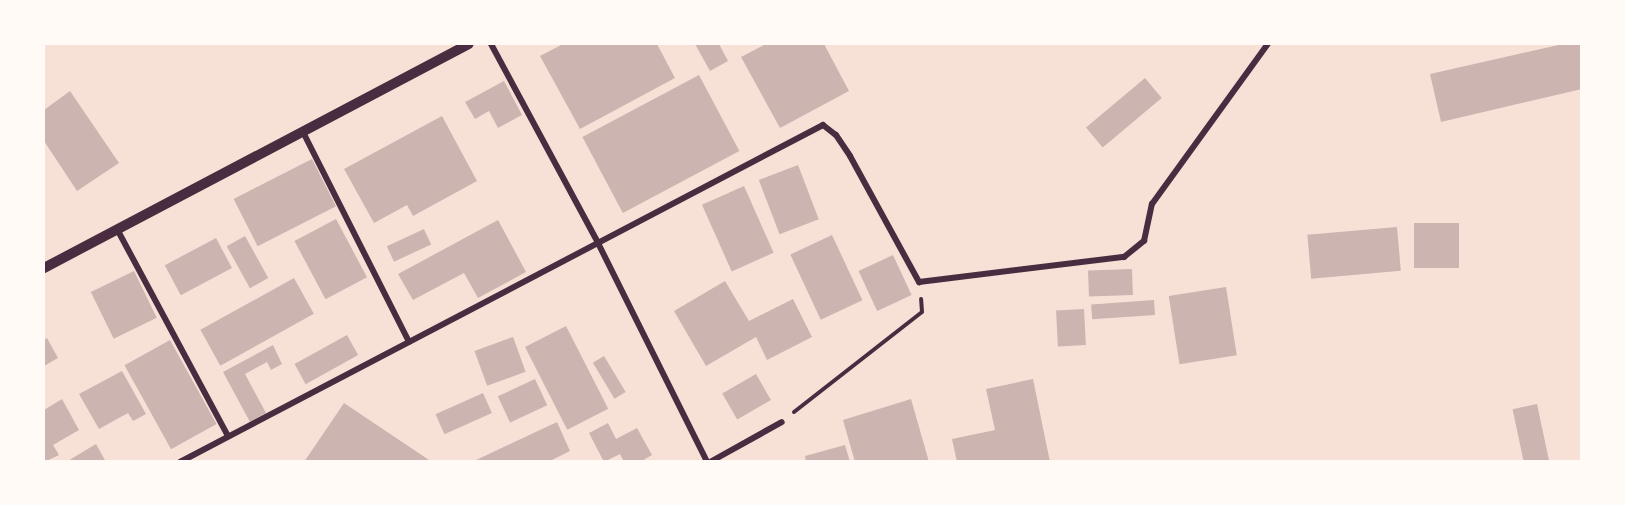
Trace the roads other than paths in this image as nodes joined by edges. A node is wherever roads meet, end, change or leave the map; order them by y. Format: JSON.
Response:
{"nodes":[{"id":1,"x":468,"y":44,"type":"edge"},
{"id":2,"x":491,"y":44,"type":"edge"},
{"id":3,"x":1268,"y":44,"type":"edge"},
{"id":4,"x":303,"y":132,"type":"junction"},
{"id":5,"x":117,"y":229,"type":"junction"},
{"id":6,"x":598,"y":243,"type":"junction"},
{"id":7,"x":44,"y":268,"type":"edge"},
{"id":8,"x":409,"y":342,"type":"junction"},
{"id":9,"x":782,"y":422,"type":"road end"},
{"id":10,"x":228,"y":436,"type":"junction"},
{"id":11,"x":180,"y":462,"type":"edge"},
{"id":12,"x":709,"y":462,"type":"edge"}],
"edges":[{"from":1,"to":4,"type":"street"},
{"from":2,"to":6,"type":"street"},
{"from":3,"to":6,"type":"street"},
{"from":4,"to":5,"type":"street"},
{"from":4,"to":8,"type":"street"},
{"from":5,"to":7,"type":"street"},
{"from":5,"to":10,"type":"street"},
{"from":6,"to":8,"type":"street"},
{"from":6,"to":12,"type":"street"},
{"from":8,"to":10,"type":"street"},
{"from":9,"to":12,"type":"street"},
{"from":10,"to":11,"type":"street"}]}
